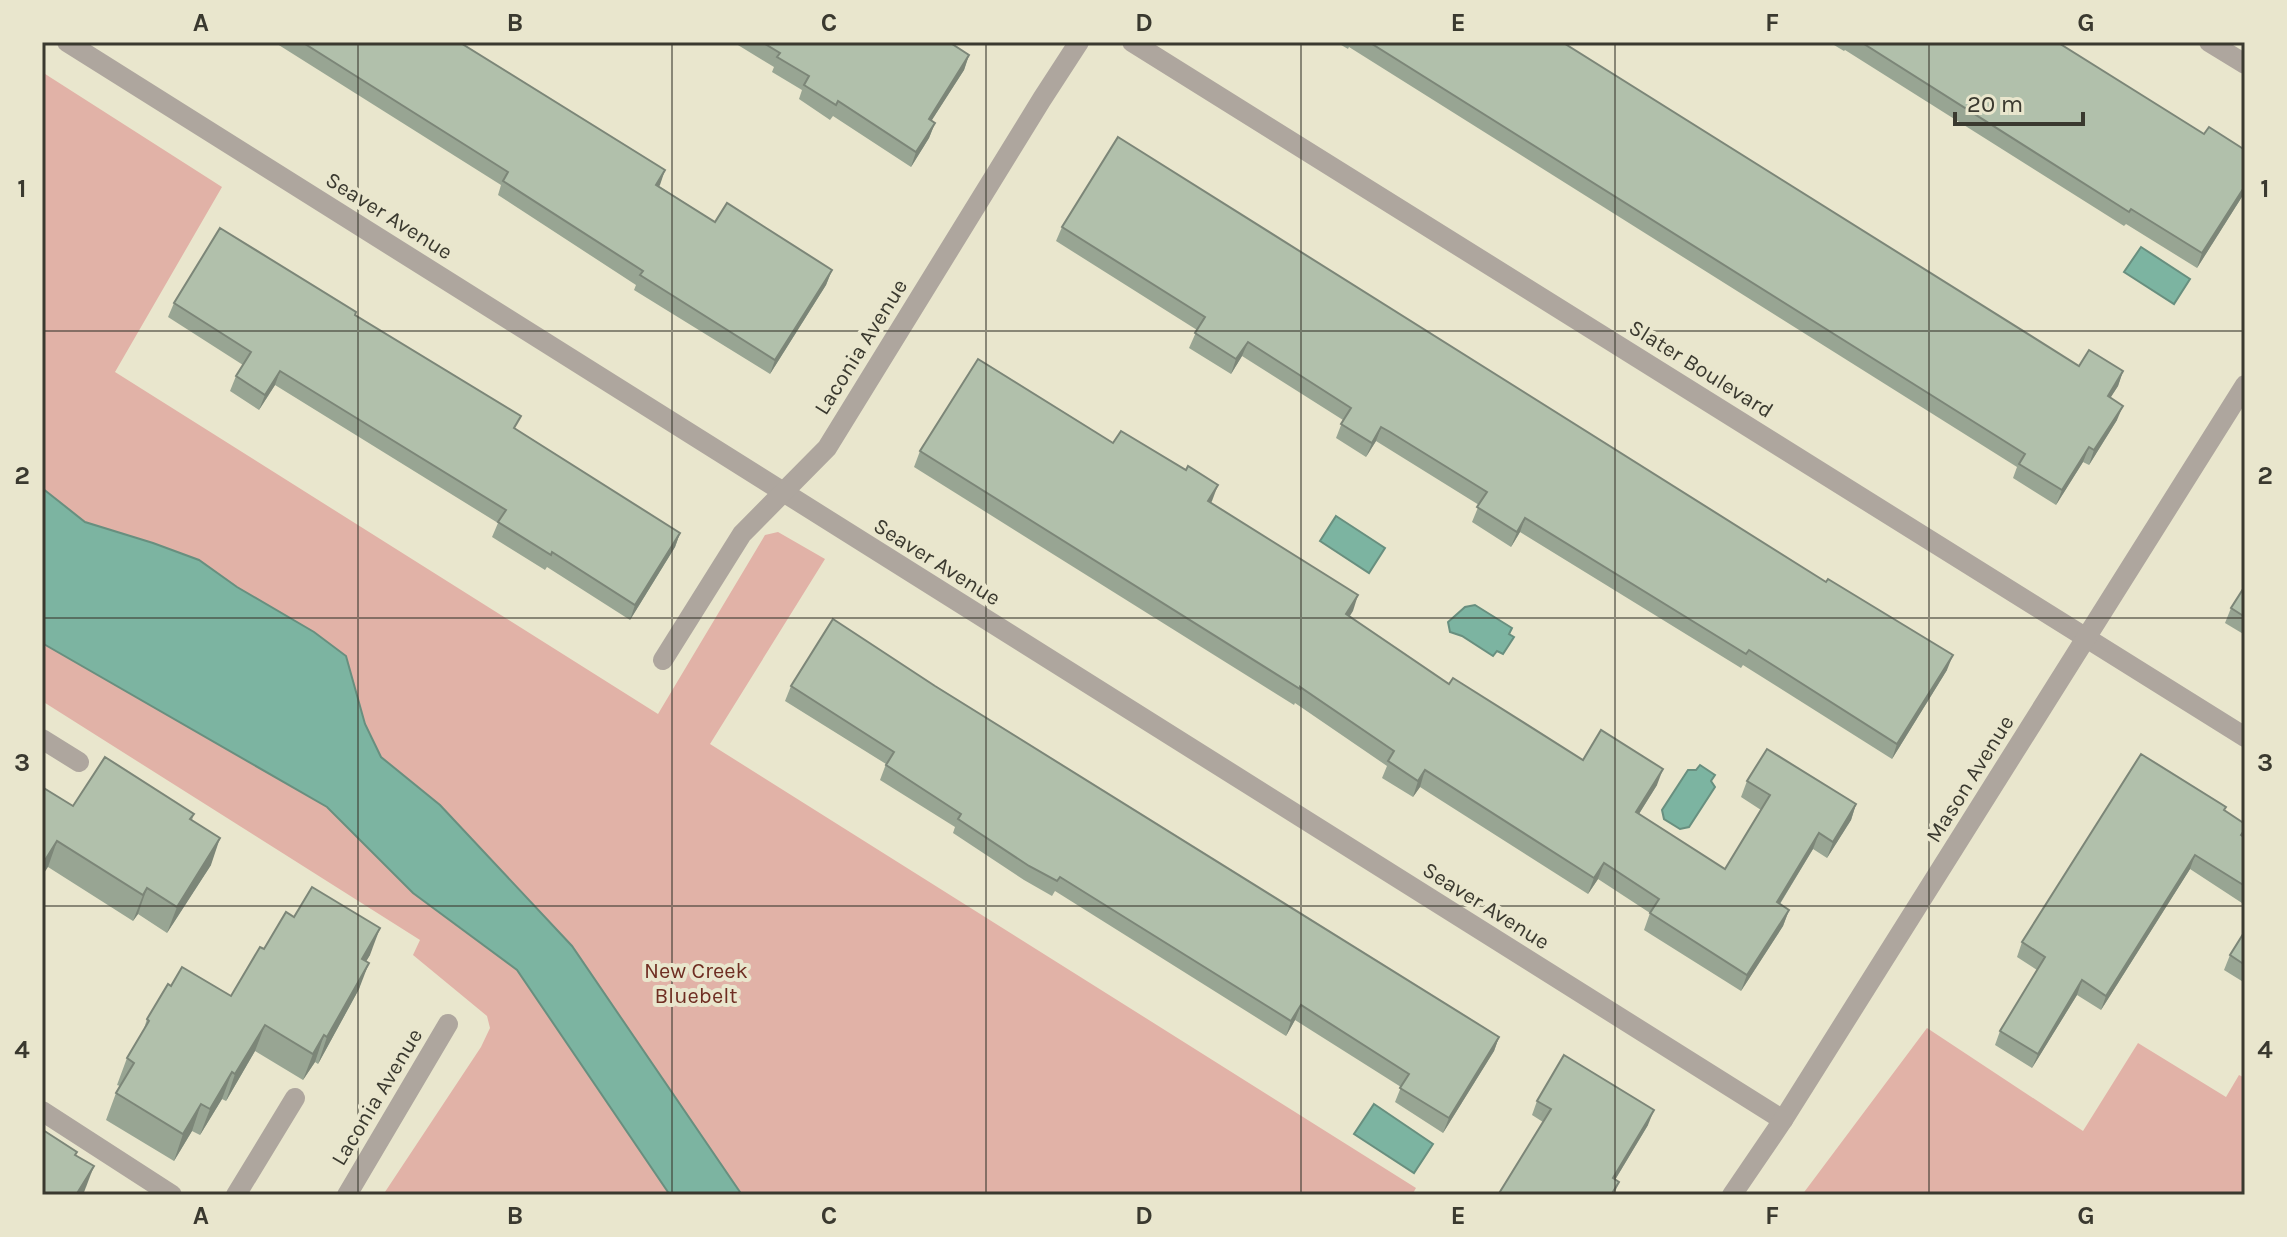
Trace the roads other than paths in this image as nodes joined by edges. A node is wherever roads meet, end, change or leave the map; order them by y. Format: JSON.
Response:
{"nodes":[{"id":1,"x":67,"y":42,"type":"edge"},
{"id":2,"x":1079,"y":42,"type":"edge"},
{"id":3,"x":1132,"y":42,"type":"edge"},
{"id":4,"x":2209,"y":42,"type":"edge"},
{"id":5,"x":2245,"y":64,"type":"edge"},
{"id":6,"x":2245,"y":385,"type":"edge"},
{"id":7,"x":781,"y":492,"type":"junction"},
{"id":8,"x":2087,"y":638,"type":"junction"},
{"id":9,"x":663,"y":660,"type":"dead end"},
{"id":10,"x":2245,"y":737,"type":"edge"},
{"id":11,"x":42,"y":739,"type":"edge"},
{"id":12,"x":79,"y":762,"type":"dead end"},
{"id":13,"x":448,"y":1024,"type":"dead end"},
{"id":14,"x":295,"y":1098,"type":"dead end"},
{"id":15,"x":42,"y":1111,"type":"edge"},
{"id":16,"x":1783,"y":1120,"type":"junction"},
{"id":17,"x":172,"y":1195,"type":"edge"},
{"id":18,"x":236,"y":1195,"type":"edge"},
{"id":19,"x":347,"y":1195,"type":"edge"},
{"id":20,"x":1732,"y":1195,"type":"edge"}],
"edges":[{"from":1,"to":7,"type":"street","name":"Seaver Avenue"},
{"from":2,"to":7,"type":"street","name":"Laconia Avenue"},
{"from":3,"to":8,"type":"street","name":"Slater Boulevard"},
{"from":4,"to":5,"type":"street"},
{"from":6,"to":8,"type":"street","name":"Mason Avenue"},
{"from":7,"to":9,"type":"street","name":"Laconia Avenue"},
{"from":7,"to":16,"type":"street","name":"Seaver Avenue"},
{"from":8,"to":10,"type":"street","name":"Slater Boulevard"},
{"from":8,"to":16,"type":"street","name":"Mason Avenue"},
{"from":11,"to":12,"type":"street"},
{"from":13,"to":19,"type":"street","name":"Laconia Avenue"},
{"from":14,"to":18,"type":"street"},
{"from":15,"to":17,"type":"street"},
{"from":16,"to":20,"type":"street","name":"Mason Avenue"}]}
